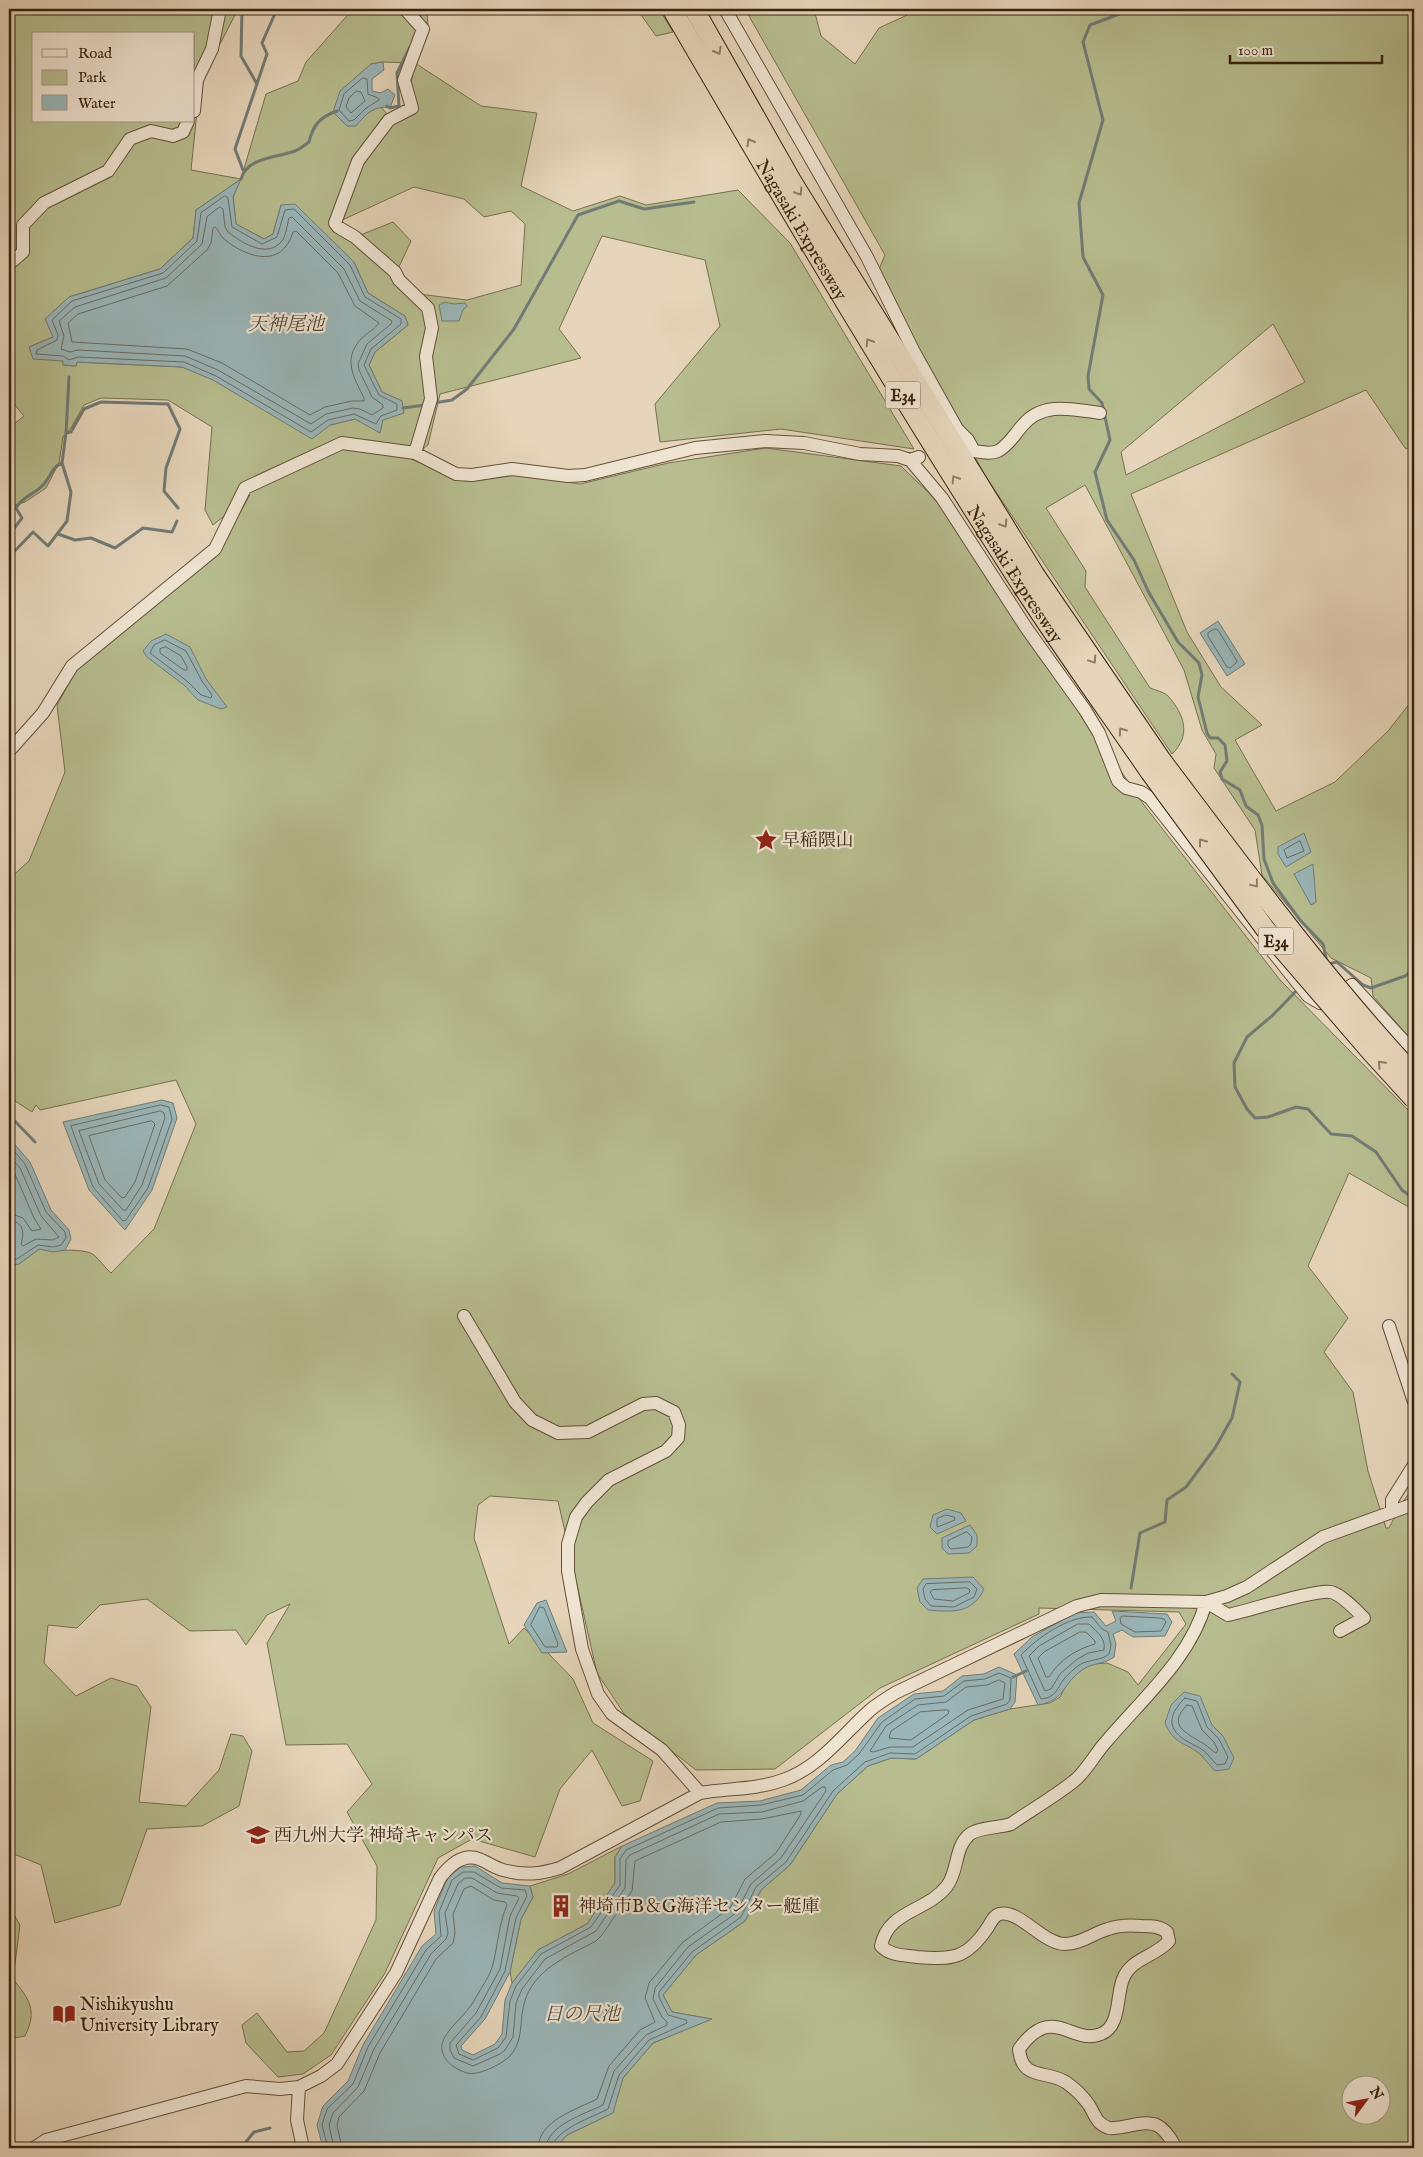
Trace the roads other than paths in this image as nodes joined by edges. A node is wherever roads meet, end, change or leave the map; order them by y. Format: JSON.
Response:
{"nodes":[{"id":1,"x":220,"y":9,"type":"edge"},
{"id":2,"x":405,"y":9,"type":"edge"},
{"id":3,"x":672,"y":9,"type":"edge"},
{"id":4,"x":694,"y":9,"type":"edge"},
{"id":5,"x":724,"y":9,"type":"edge"},
{"id":6,"x":195,"y":101,"type":"edge"},
{"id":7,"x":188,"y":122,"type":"edge"},
{"id":8,"x":9,"y":264,"type":"edge"},
{"id":9,"x":1100,"y":413,"type":"dead end"},
{"id":10,"x":415,"y":453,"type":"junction"},
{"id":11,"x":9,"y":751,"type":"edge"},
{"id":12,"x":1156,"y":766,"type":"junction"},
{"id":13,"x":1414,"y":1052,"type":"edge"},
{"id":14,"x":1414,"y":1075,"type":"edge"},
{"id":15,"x":1414,"y":1099,"type":"edge"},
{"id":16,"x":464,"y":1316,"type":"dead end"},
{"id":17,"x":1389,"y":1326,"type":"dead end"},
{"id":18,"x":1414,"y":1402,"type":"edge"},
{"id":19,"x":1414,"y":1465,"type":"edge"},
{"id":20,"x":1414,"y":1504,"type":"edge"},
{"id":21,"x":1392,"y":1512,"type":"junction"},
{"id":22,"x":1206,"y":1602,"type":"junction"},
{"id":23,"x":1340,"y":1631,"type":"dead end"},
{"id":24,"x":700,"y":1793,"type":"junction"},
{"id":25,"x":298,"y":2087,"type":"junction"},
{"id":26,"x":34,"y":2148,"type":"edge"},
{"id":27,"x":303,"y":2148,"type":"edge"},
{"id":28,"x":1176,"y":2148,"type":"edge"}],
"edges":[{"from":1,"to":6,"type":"street"},
{"from":2,"to":10,"type":"street"},
{"from":12,"to":3,"type":"highway","name":"Nagasaki Expressway","number":"E34","one_way":true},
{"from":4,"to":12,"type":"highway","name":"Nagasaki Expressway","number":"E34","one_way":true},
{"from":5,"to":9,"type":"street"},
{"from":7,"to":8,"type":"street"},
{"from":10,"to":11,"type":"street"},
{"from":10,"to":13,"type":"street"},
{"from":12,"to":14,"type":"highway","name":"Nagasaki Expressway","number":"E34","one_way":true,"bridge":true},
{"from":15,"to":12,"type":"highway","name":"Nagasaki Expressway","number":"E34","one_way":true,"bridge":true},
{"from":16,"to":24,"type":"street"},
{"from":17,"to":18,"type":"street"},
{"from":19,"to":21,"type":"street"},
{"from":20,"to":21,"type":"street"},
{"from":21,"to":22,"type":"street"},
{"from":22,"to":23,"type":"street"},
{"from":22,"to":24,"type":"street"},
{"from":22,"to":28,"type":"street"},
{"from":24,"to":25,"type":"street"},
{"from":25,"to":26,"type":"street"},
{"from":25,"to":27,"type":"street"}]}
